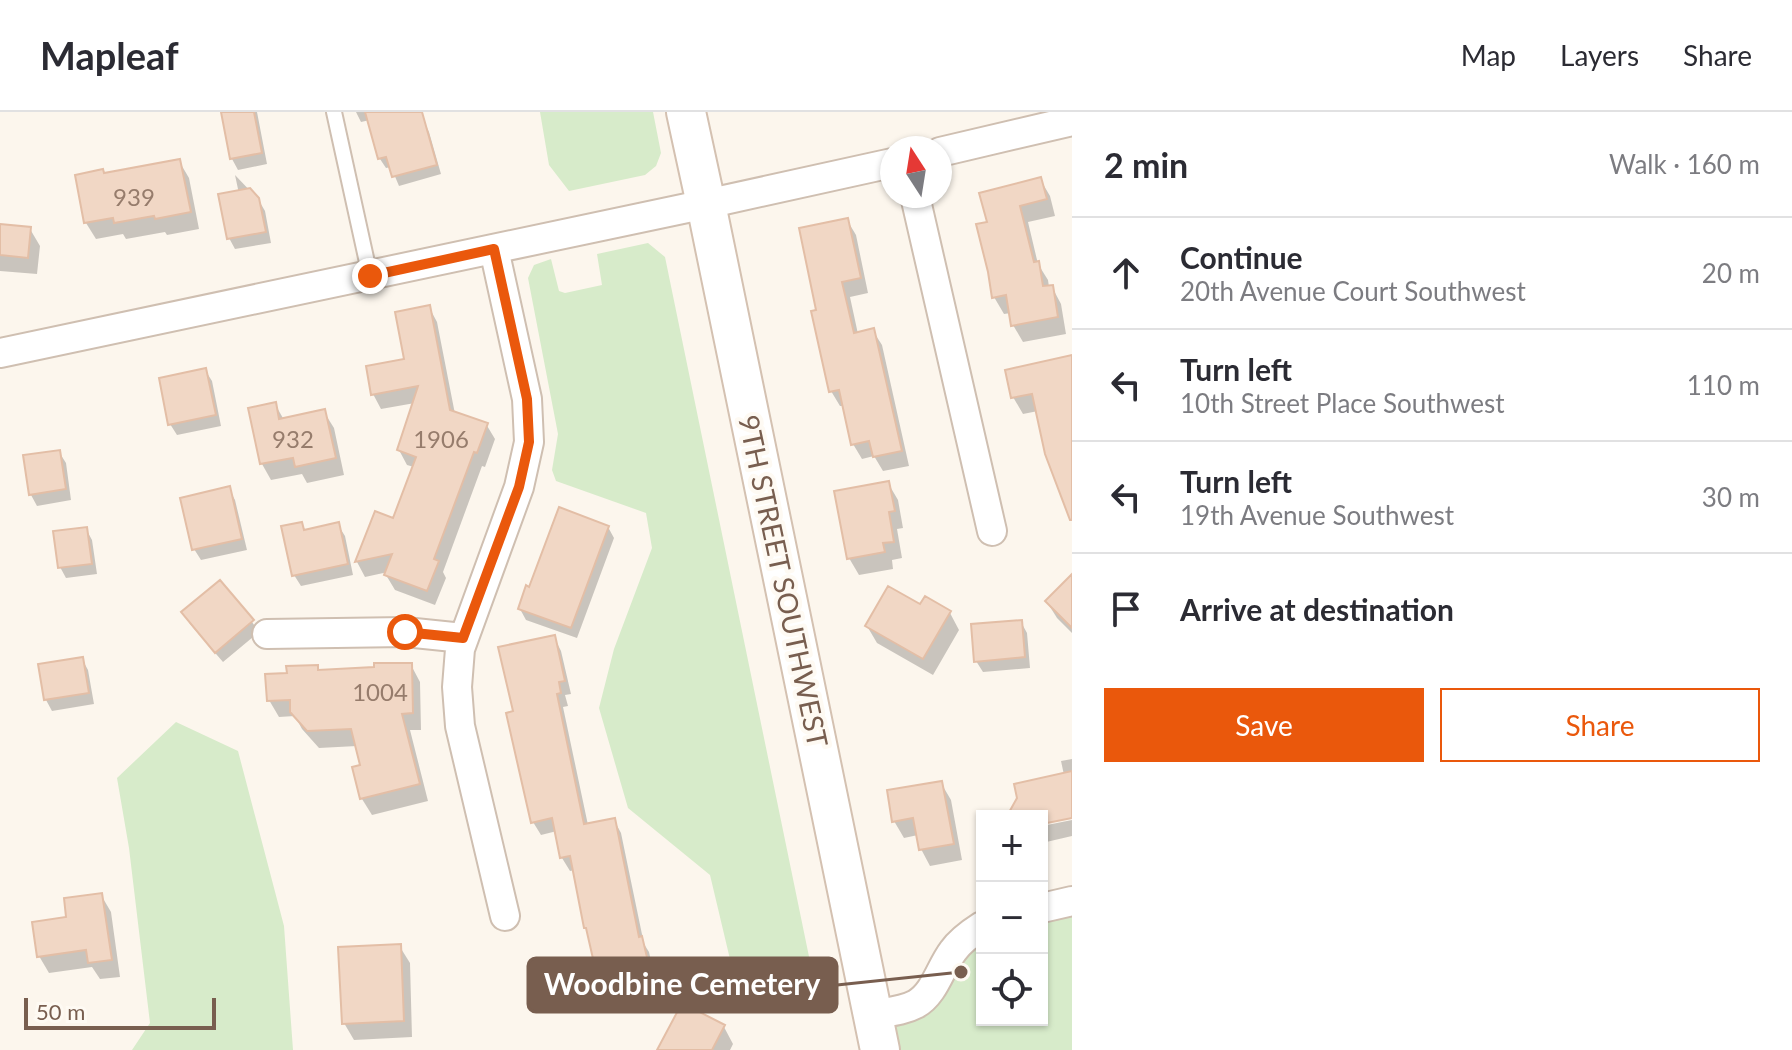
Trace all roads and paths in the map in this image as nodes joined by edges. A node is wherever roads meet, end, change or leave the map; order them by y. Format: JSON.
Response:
{"nodes":[{"id":1,"x":334,"y":112,"type":"edge"},
{"id":2,"x":686,"y":112,"type":"edge"},
{"id":3,"x":1072,"y":121,"type":"edge"},
{"id":4,"x":952,"y":149,"type":"edge"},
{"id":5,"x":880,"y":166,"type":"edge"},
{"id":6,"x":706,"y":204,"type":"junction"},
{"id":7,"x":918,"y":208,"type":"edge"},
{"id":8,"x":494,"y":249,"type":"junction"},
{"id":9,"x":370,"y":276,"type":"junction"},
{"id":10,"x":0,"y":353,"type":"edge"},
{"id":11,"x":992,"y":531,"type":"dead end"},
{"id":12,"x":267,"y":634,"type":"dead end"},
{"id":13,"x":463,"y":638,"type":"junction"},
{"id":14,"x":1072,"y":901,"type":"edge"},
{"id":15,"x":1048,"y":907,"type":"edge"},
{"id":16,"x":505,"y":916,"type":"dead end"},
{"id":17,"x":976,"y":930,"type":"edge"},
{"id":18,"x":876,"y":1032,"type":"edge"}],
"edges":[{"from":1,"to":9,"type":"lane"},
{"from":2,"to":6,"type":"main road","name":"9TH STREET SOUTHWEST"},
{"from":3,"to":4,"type":"street"},
{"from":5,"to":6,"type":"street"},
{"from":6,"to":8,"type":"street"},
{"from":6,"to":18,"type":"main road","name":"9TH STREET SOUTHWEST"},
{"from":7,"to":11,"type":"street"},
{"from":8,"to":9,"type":"street"},
{"from":8,"to":13,"type":"street"},
{"from":9,"to":10,"type":"street"},
{"from":12,"to":13,"type":"street"},
{"from":13,"to":16,"type":"street"},
{"from":14,"to":15,"type":"street"},
{"from":17,"to":18,"type":"street"}]}
